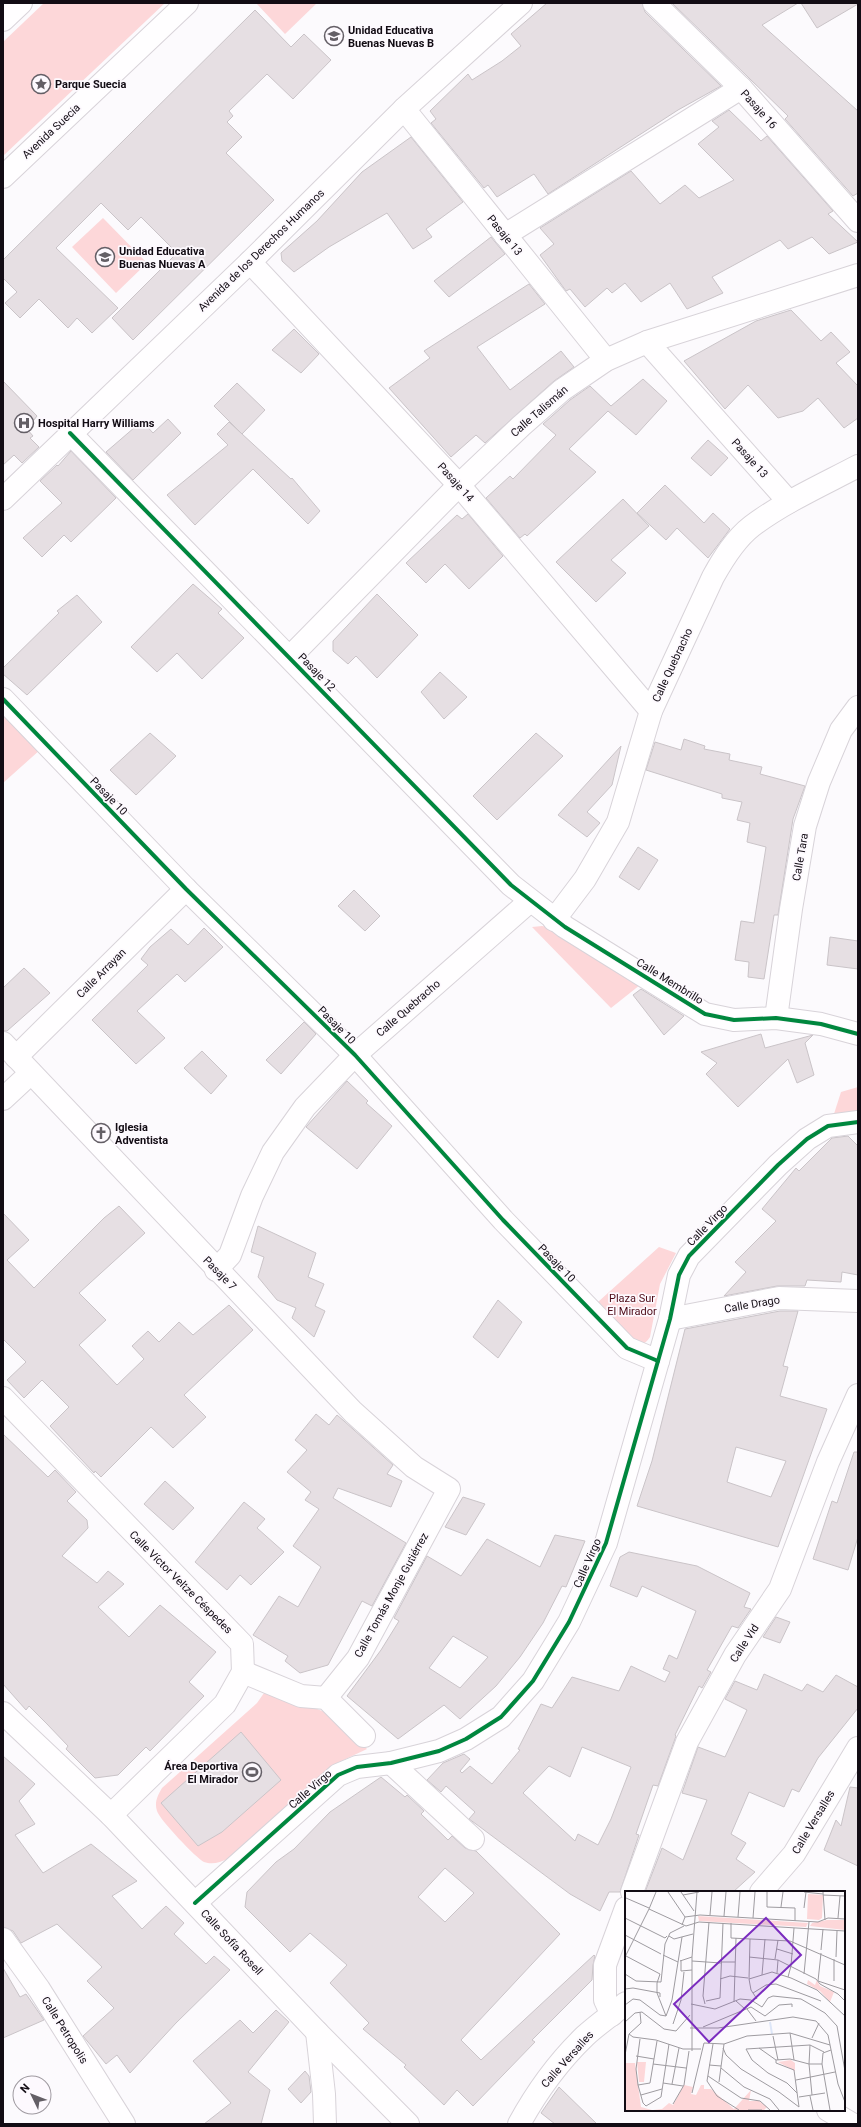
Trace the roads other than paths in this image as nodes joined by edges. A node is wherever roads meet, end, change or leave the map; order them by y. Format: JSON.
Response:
{"nodes":[{"id":1,"x":21,"y":3,"type":"edge"},
{"id":2,"x":187,"y":3,"type":"edge"},
{"id":3,"x":521,"y":3,"type":"edge"},
{"id":4,"x":654,"y":3,"type":"edge"},
{"id":5,"x":3,"y":20,"type":"edge"},
{"id":6,"x":741,"y":88,"type":"junction"},
{"id":7,"x":404,"y":109,"type":"junction"},
{"id":8,"x":3,"y":177,"type":"edge"},
{"id":9,"x":858,"y":221,"type":"edge"},
{"id":10,"x":505,"y":235,"type":"junction"},
{"id":11,"x":250,"y":262,"type":"junction"},
{"id":12,"x":858,"y":276,"type":"edge"},
{"id":13,"x":646,"y":342,"type":"junction"},
{"id":14,"x":606,"y":360,"type":"junction"},
{"id":15,"x":70,"y":433,"type":"junction"},
{"id":16,"x":858,"y":466,"type":"edge"},
{"id":17,"x":459,"y":485,"type":"junction"},
{"id":18,"x":3,"y":499,"type":"edge"},
{"id":19,"x":789,"y":502,"type":"junction"},
{"id":20,"x":290,"y":656,"type":"junction"},
{"id":21,"x":3,"y":699,"type":"edge"},
{"id":22,"x":858,"y":707,"type":"edge"},
{"id":23,"x":651,"y":711,"type":"junction"},
{"id":24,"x":186,"y":889,"type":"junction"},
{"id":25,"x":530,"y":901,"type":"junction"},
{"id":26,"x":554,"y":920,"type":"junction"},
{"id":27,"x":776,"y":1018,"type":"junction"},
{"id":28,"x":858,"y":1034,"type":"edge"},
{"id":29,"x":10,"y":1050,"type":"edge"},
{"id":30,"x":355,"y":1055,"type":"junction"},
{"id":31,"x":31,"y":1072,"type":"junction"},
{"id":32,"x":3,"y":1099,"type":"edge"},
{"id":33,"x":858,"y":1122,"type":"edge"},
{"id":34,"x":216,"y":1270,"type":"junction"},
{"id":35,"x":858,"y":1301,"type":"edge"},
{"id":36,"x":670,"y":1319,"type":"junction"},
{"id":37,"x":658,"y":1361,"type":"junction"},
{"id":38,"x":858,"y":1395,"type":"edge"},
{"id":39,"x":3,"y":1398,"type":"edge"},
{"id":40,"x":449,"y":1489,"type":"joint"},
{"id":41,"x":243,"y":1672,"type":"junction"},
{"id":42,"x":326,"y":1698,"type":"junction"},
{"id":43,"x":3,"y":1713,"type":"edge"},
{"id":44,"x":364,"y":1736,"type":"dead end"},
{"id":45,"x":858,"y":1748,"type":"edge"},
{"id":46,"x":391,"y":1762,"type":"junction"},
{"id":47,"x":111,"y":1815,"type":"junction"},
{"id":48,"x":473,"y":1839,"type":"dead end"},
{"id":49,"x":632,"y":1891,"type":"edge"},
{"id":50,"x":761,"y":1891,"type":"edge"},
{"id":51,"x":195,"y":1904,"type":"junction"},
{"id":52,"x":625,"y":1911,"type":"edge"},
{"id":53,"x":3,"y":1939,"type":"edge"},
{"id":54,"x":619,"y":2009,"type":"edge"},
{"id":55,"x":317,"y":2032,"type":"junction"},
{"id":56,"x":830,"y":2111,"type":"edge"},
{"id":57,"x":124,"y":2124,"type":"edge"},
{"id":58,"x":325,"y":2124,"type":"edge"},
{"id":59,"x":408,"y":2124,"type":"edge"},
{"id":60,"x":519,"y":2124,"type":"edge"},
{"id":61,"x":852,"y":2124,"type":"edge"}],
"edges":[{"from":1,"to":5,"type":"street"},
{"from":2,"to":8,"type":"street","name":"Avenida Suecia"},
{"from":3,"to":7,"type":"street","name":"Avenida de los Derechos Humanos"},
{"from":4,"to":6,"type":"street","name":"Pasaje 16"},
{"from":6,"to":9,"type":"street","name":"Pasaje 16"},
{"from":6,"to":10,"type":"street"},
{"from":7,"to":10,"type":"street","name":"Pasaje 13"},
{"from":7,"to":11,"type":"street","name":"Avenida de los Derechos Humanos"},
{"from":10,"to":14,"type":"street","name":"Pasaje 13"},
{"from":11,"to":15,"type":"street","name":"Avenida de los Derechos Humanos"},
{"from":11,"to":17,"type":"street","name":"Pasaje 14"},
{"from":12,"to":13,"type":"street","name":"Calle Talismán"},
{"from":13,"to":14,"type":"street","name":"Calle Talismán"},
{"from":13,"to":19,"type":"street","name":"Pasaje 13"},
{"from":14,"to":17,"type":"street","name":"Calle Talismán"},
{"from":15,"to":18,"type":"street","name":"Avenida de los Derechos Humanos"},
{"from":15,"to":20,"type":"street","name":"Pasaje 12"},
{"from":16,"to":19,"type":"street","name":"Calle Quebracho"},
{"from":17,"to":20,"type":"street","name":"Calle Talismán"},
{"from":17,"to":23,"type":"street","name":"Pasaje 14"},
{"from":19,"to":23,"type":"street","name":"Calle Quebracho"},
{"from":20,"to":25,"type":"street","name":"Pasaje 12"},
{"from":21,"to":24,"type":"street","name":"Pasaje 10"},
{"from":22,"to":27,"type":"street","name":"Calle Tara"},
{"from":23,"to":26,"type":"street","name":"Calle Quebracho"},
{"from":24,"to":29,"type":"street","name":"Calle Arrayan"},
{"from":24,"to":30,"type":"street","name":"Pasaje 10"},
{"from":25,"to":26,"type":"street","name":"Pasaje 12"},
{"from":25,"to":30,"type":"street","name":"Calle Quebracho"},
{"from":26,"to":27,"type":"street","name":"Calle Membrillo"},
{"from":27,"to":28,"type":"street","name":"Calle Membrillo"},
{"from":29,"to":31,"type":"street","name":"Pasaje 7"},
{"from":30,"to":34,"type":"street","name":"Calle Quebracho"},
{"from":30,"to":37,"type":"street","name":"Pasaje 10"},
{"from":31,"to":32,"type":"street"},
{"from":31,"to":34,"type":"street","name":"Pasaje 7"},
{"from":33,"to":36,"type":"street","name":"Calle Virgo"},
{"from":34,"to":40,"type":"street","name":"Pasaje 7"},
{"from":35,"to":36,"type":"street","name":"Calle Drago"},
{"from":36,"to":37,"type":"street","name":"Calle Virgo"},
{"from":37,"to":46,"type":"street","name":"Calle Virgo"},
{"from":38,"to":49,"type":"street","name":"Calle Vid"},
{"from":39,"to":41,"type":"street","name":"Calle Víctor Veltze Céspedes"},
{"from":40,"to":42,"type":"street","name":"Calle Tomás Monje Gutiérrez"},
{"from":41,"to":42,"type":"street"},
{"from":41,"to":47,"type":"street"},
{"from":42,"to":44,"type":"street"},
{"from":43,"to":47,"type":"street","name":"Calle Sofía Rosell"},
{"from":45,"to":50,"type":"street","name":"Calle Versalles"},
{"from":46,"to":48,"type":"street"},
{"from":46,"to":51,"type":"street","name":"Calle Virgo"},
{"from":47,"to":51,"type":"street","name":"Calle Sofía Rosell"},
{"from":51,"to":55,"type":"street","name":"Calle Sofía Rosell"},
{"from":52,"to":54,"type":"street"},
{"from":53,"to":57,"type":"street","name":"Calle Petropolis"},
{"from":54,"to":60,"type":"street","name":"Calle Versalles"},
{"from":55,"to":58,"type":"street"},
{"from":55,"to":59,"type":"street","name":"Calle Sofía Rosell"},
{"from":56,"to":61,"type":"street"}]}
